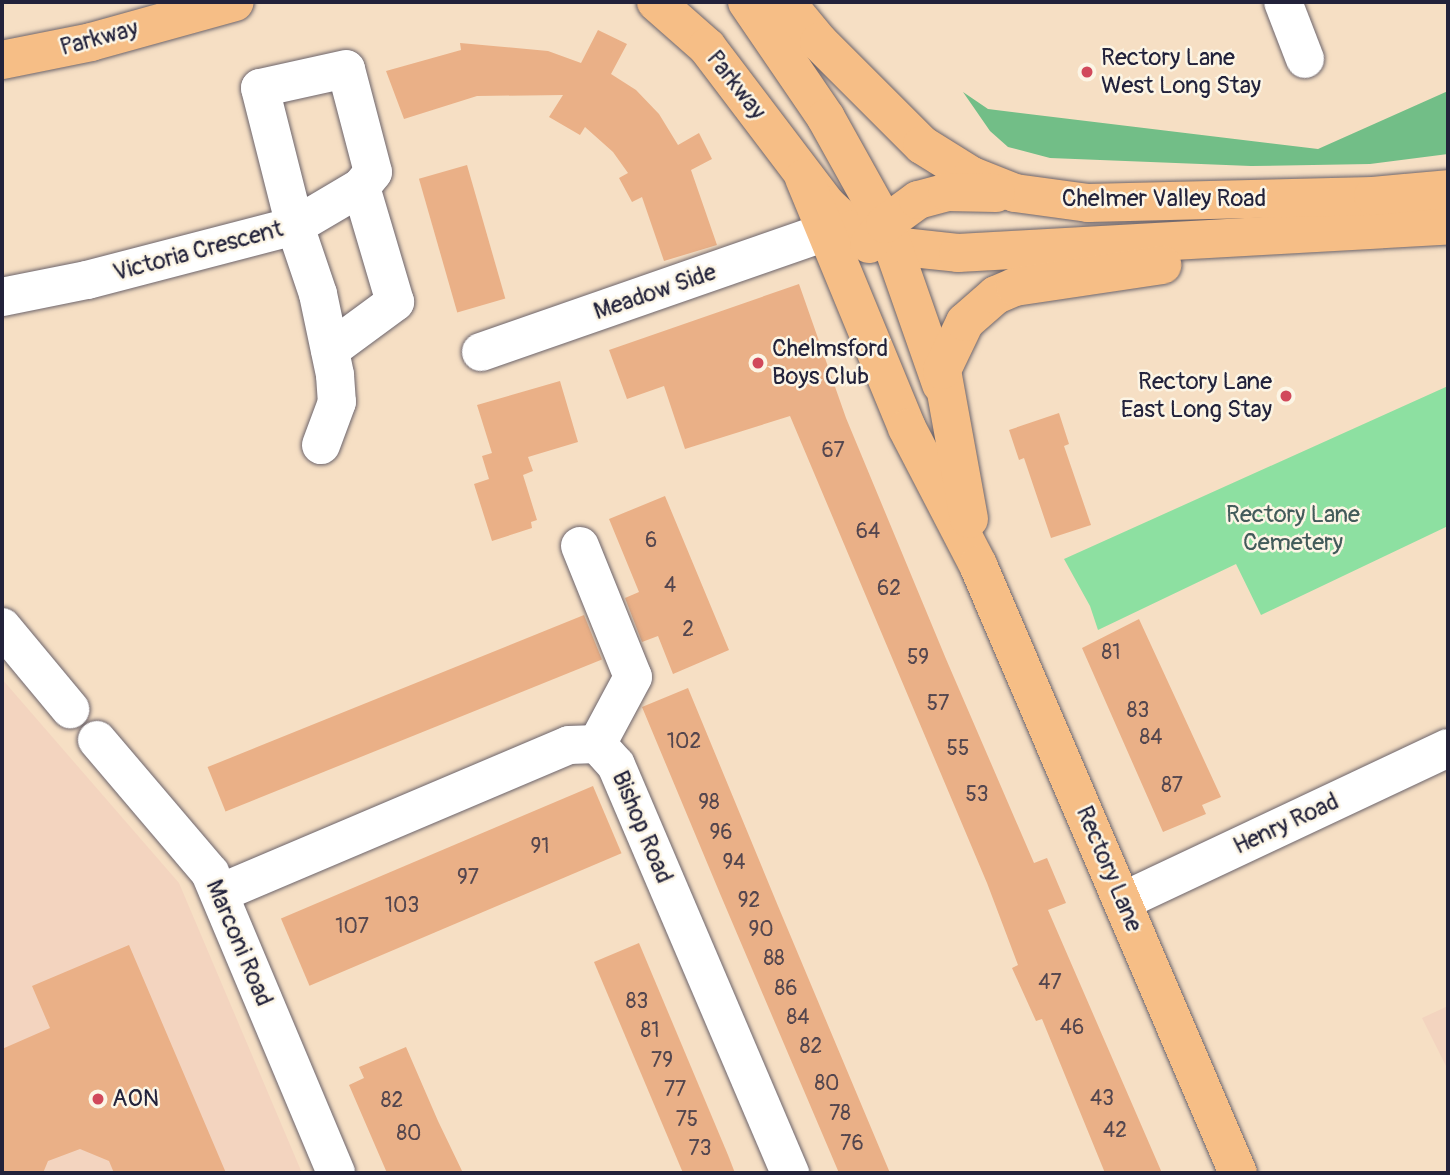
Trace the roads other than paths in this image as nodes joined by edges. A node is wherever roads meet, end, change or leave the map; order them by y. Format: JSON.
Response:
{"nodes":[{"id":1,"x":235,"y":2,"type":"edge"},
{"id":2,"x":656,"y":2,"type":"edge"},
{"id":3,"x":747,"y":2,"type":"edge"},
{"id":4,"x":786,"y":2,"type":"edge"},
{"id":5,"x":1283,"y":2,"type":"edge"},
{"id":6,"x":1305,"y":59,"type":"dead end"},
{"id":7,"x":2,"y":60,"type":"edge"},
{"id":8,"x":804,"y":178,"type":"junction"},
{"id":9,"x":360,"y":187,"type":"junction"},
{"id":10,"x":1448,"y":189,"type":"edge"},
{"id":11,"x":1015,"y":193,"type":"junction"},
{"id":12,"x":295,"y":226,"type":"junction"},
{"id":13,"x":1448,"y":226,"type":"edge"},
{"id":14,"x":828,"y":231,"type":"junction"},
{"id":15,"x":1314,"y":236,"type":"junction"},
{"id":16,"x":884,"y":237,"type":"junction"},
{"id":17,"x":850,"y":284,"type":"junction"},
{"id":18,"x":2,"y":297,"type":"edge"},
{"id":19,"x":975,"y":310,"type":"joint"},
{"id":20,"x":330,"y":350,"type":"junction"},
{"id":21,"x":481,"y":352,"type":"dead end"},
{"id":22,"x":943,"y":389,"type":"junction"},
{"id":23,"x":321,"y":445,"type":"dead end"},
{"id":24,"x":580,"y":546,"type":"dead end"},
{"id":25,"x":978,"y":565,"type":"junction"},
{"id":26,"x":2,"y":627,"type":"edge"},
{"id":27,"x":70,"y":709,"type":"dead end"},
{"id":28,"x":97,"y":740,"type":"dead end"},
{"id":29,"x":597,"y":744,"type":"junction"},
{"id":30,"x":1448,"y":748,"type":"edge"},
{"id":31,"x":220,"y":893,"type":"junction"},
{"id":32,"x":1123,"y":901,"type":"junction"},
{"id":33,"x":336,"y":1173,"type":"edge"},
{"id":34,"x":790,"y":1173,"type":"edge"},
{"id":35,"x":1238,"y":1173,"type":"edge"}],
"edges":[{"from":1,"to":7,"type":"main road","name":"Parkway"},
{"from":2,"to":8,"type":"main road","name":"Parkway"},
{"from":3,"to":16,"type":"main road"},
{"from":4,"to":11,"type":"main road","name":"Chelmer Valley Road"},
{"from":5,"to":6,"type":"street"},
{"from":8,"to":14,"type":"main road","name":"Rectory Lane"},
{"from":8,"to":16,"type":"main road","name":"Chelmer Valley Road"},
{"from":9,"to":12,"type":"street"},
{"from":9,"to":12,"type":"street"},
{"from":9,"to":20,"type":"street"},
{"from":10,"to":11,"type":"main road","name":"Chelmer Valley Road"},
{"from":11,"to":16,"type":"main road"},
{"from":12,"to":18,"type":"street","name":"Victoria Crescent"},
{"from":12,"to":20,"type":"street","name":"Victoria Crescent"},
{"from":13,"to":15,"type":"main road","name":"Chelmer Valley Road"},
{"from":14,"to":17,"type":"main road","name":"Rectory Lane"},
{"from":14,"to":21,"type":"street","name":"Meadow Side"},
{"from":15,"to":16,"type":"main road","name":"Chelmer Valley Road"},
{"from":15,"to":19,"type":"main road","name":"Chelmer Valley Road"},
{"from":16,"to":17,"type":"main road"},
{"from":16,"to":22,"type":"main road"},
{"from":17,"to":25,"type":"main road","name":"Rectory Lane"},
{"from":19,"to":22,"type":"main road","name":"Rectory Lane"},
{"from":20,"to":23,"type":"street","name":"Victoria Crescent"},
{"from":22,"to":25,"type":"main road","name":"Rectory Lane"},
{"from":24,"to":29,"type":"street"},
{"from":25,"to":32,"type":"main road","name":"Rectory Lane"},
{"from":26,"to":27,"type":"street"},
{"from":28,"to":31,"type":"street","name":"Marconi Road"},
{"from":29,"to":31,"type":"street","name":"Bishop Road"},
{"from":29,"to":34,"type":"street","name":"Bishop Road"},
{"from":30,"to":32,"type":"street","name":"Henry Road"},
{"from":31,"to":33,"type":"street","name":"Marconi Road"},
{"from":32,"to":35,"type":"main road","name":"Rectory Lane"}]}
